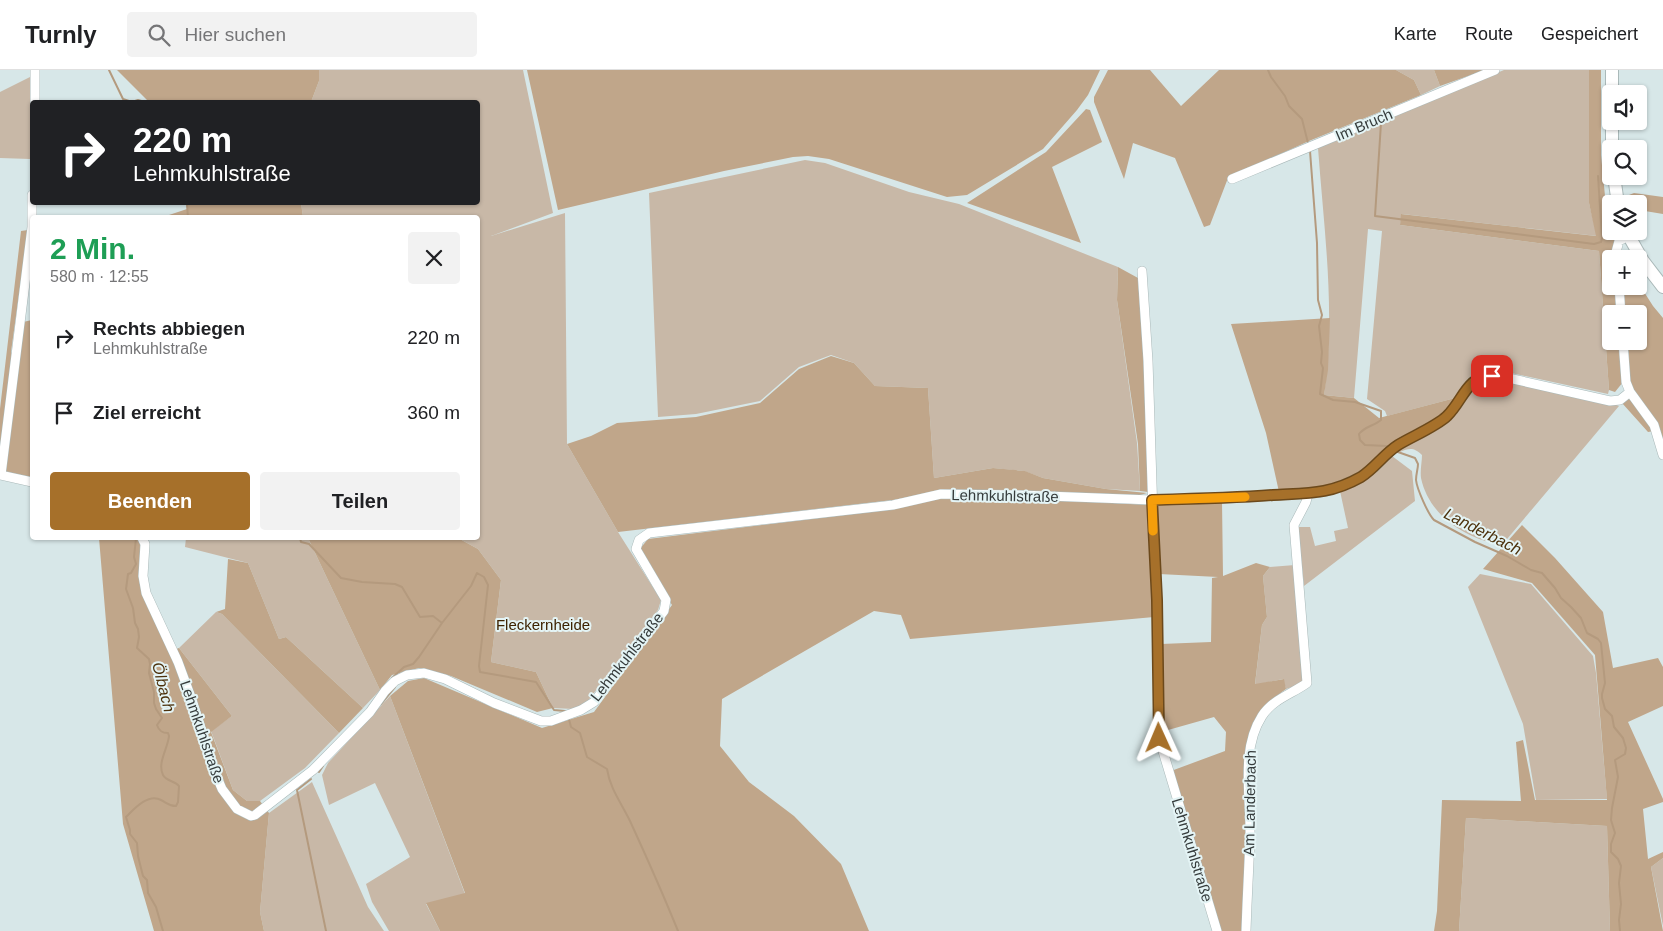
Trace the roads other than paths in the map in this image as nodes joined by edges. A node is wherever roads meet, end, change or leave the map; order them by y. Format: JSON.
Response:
{"nodes":[{"id":1,"x":35,"y":70,"type":"edge"},
{"id":2,"x":1495,"y":70,"type":"edge"},
{"id":3,"x":1612,"y":70,"type":"edge"},
{"id":4,"x":1612,"y":85,"type":"edge"},
{"id":5,"x":34,"y":100,"type":"edge"},
{"id":6,"x":1232,"y":179,"type":"dead end"},
{"id":7,"x":1630,"y":240,"type":"edge"},
{"id":8,"x":30,"y":243,"type":"edge"},
{"id":9,"x":1142,"y":270,"type":"dead end"},
{"id":10,"x":1663,"y":287,"type":"edge"},
{"id":11,"x":1624,"y":350,"type":"edge"},
{"id":12,"x":1630,"y":392,"type":"junction"},
{"id":13,"x":1663,"y":456,"type":"edge"},
{"id":14,"x":1,"y":475,"type":"edge"},
{"id":15,"x":30,"y":482,"type":"edge"},
{"id":16,"x":1308,"y":494,"type":"junction"},
{"id":17,"x":1152,"y":500,"type":"junction"},
{"id":18,"x":143,"y":540,"type":"edge"},
{"id":19,"x":1217,"y":931,"type":"edge"},
{"id":20,"x":1246,"y":931,"type":"edge"}],
"edges":[{"from":1,"to":5,"type":"street"},
{"from":2,"to":6,"type":"street","name":"Im Bruch"},
{"from":3,"to":4,"type":"main road"},
{"from":7,"to":10,"type":"main road"},
{"from":8,"to":14,"type":"street"},
{"from":9,"to":17,"type":"street","name":"Lehmkuhlstraße"},
{"from":11,"to":12,"type":"street"},
{"from":12,"to":13,"type":"street"},
{"from":12,"to":16,"type":"street","name":"Lehmkuhlstraße"},
{"from":14,"to":15,"type":"street"},
{"from":16,"to":17,"type":"street","name":"Lehmkuhlstraße"},
{"from":16,"to":20,"type":"street","name":"Am Landerbach"},
{"from":17,"to":18,"type":"street","name":"Lehmkuhlstraße"},
{"from":17,"to":19,"type":"street","name":"Lehmkuhlstraße"}]}
